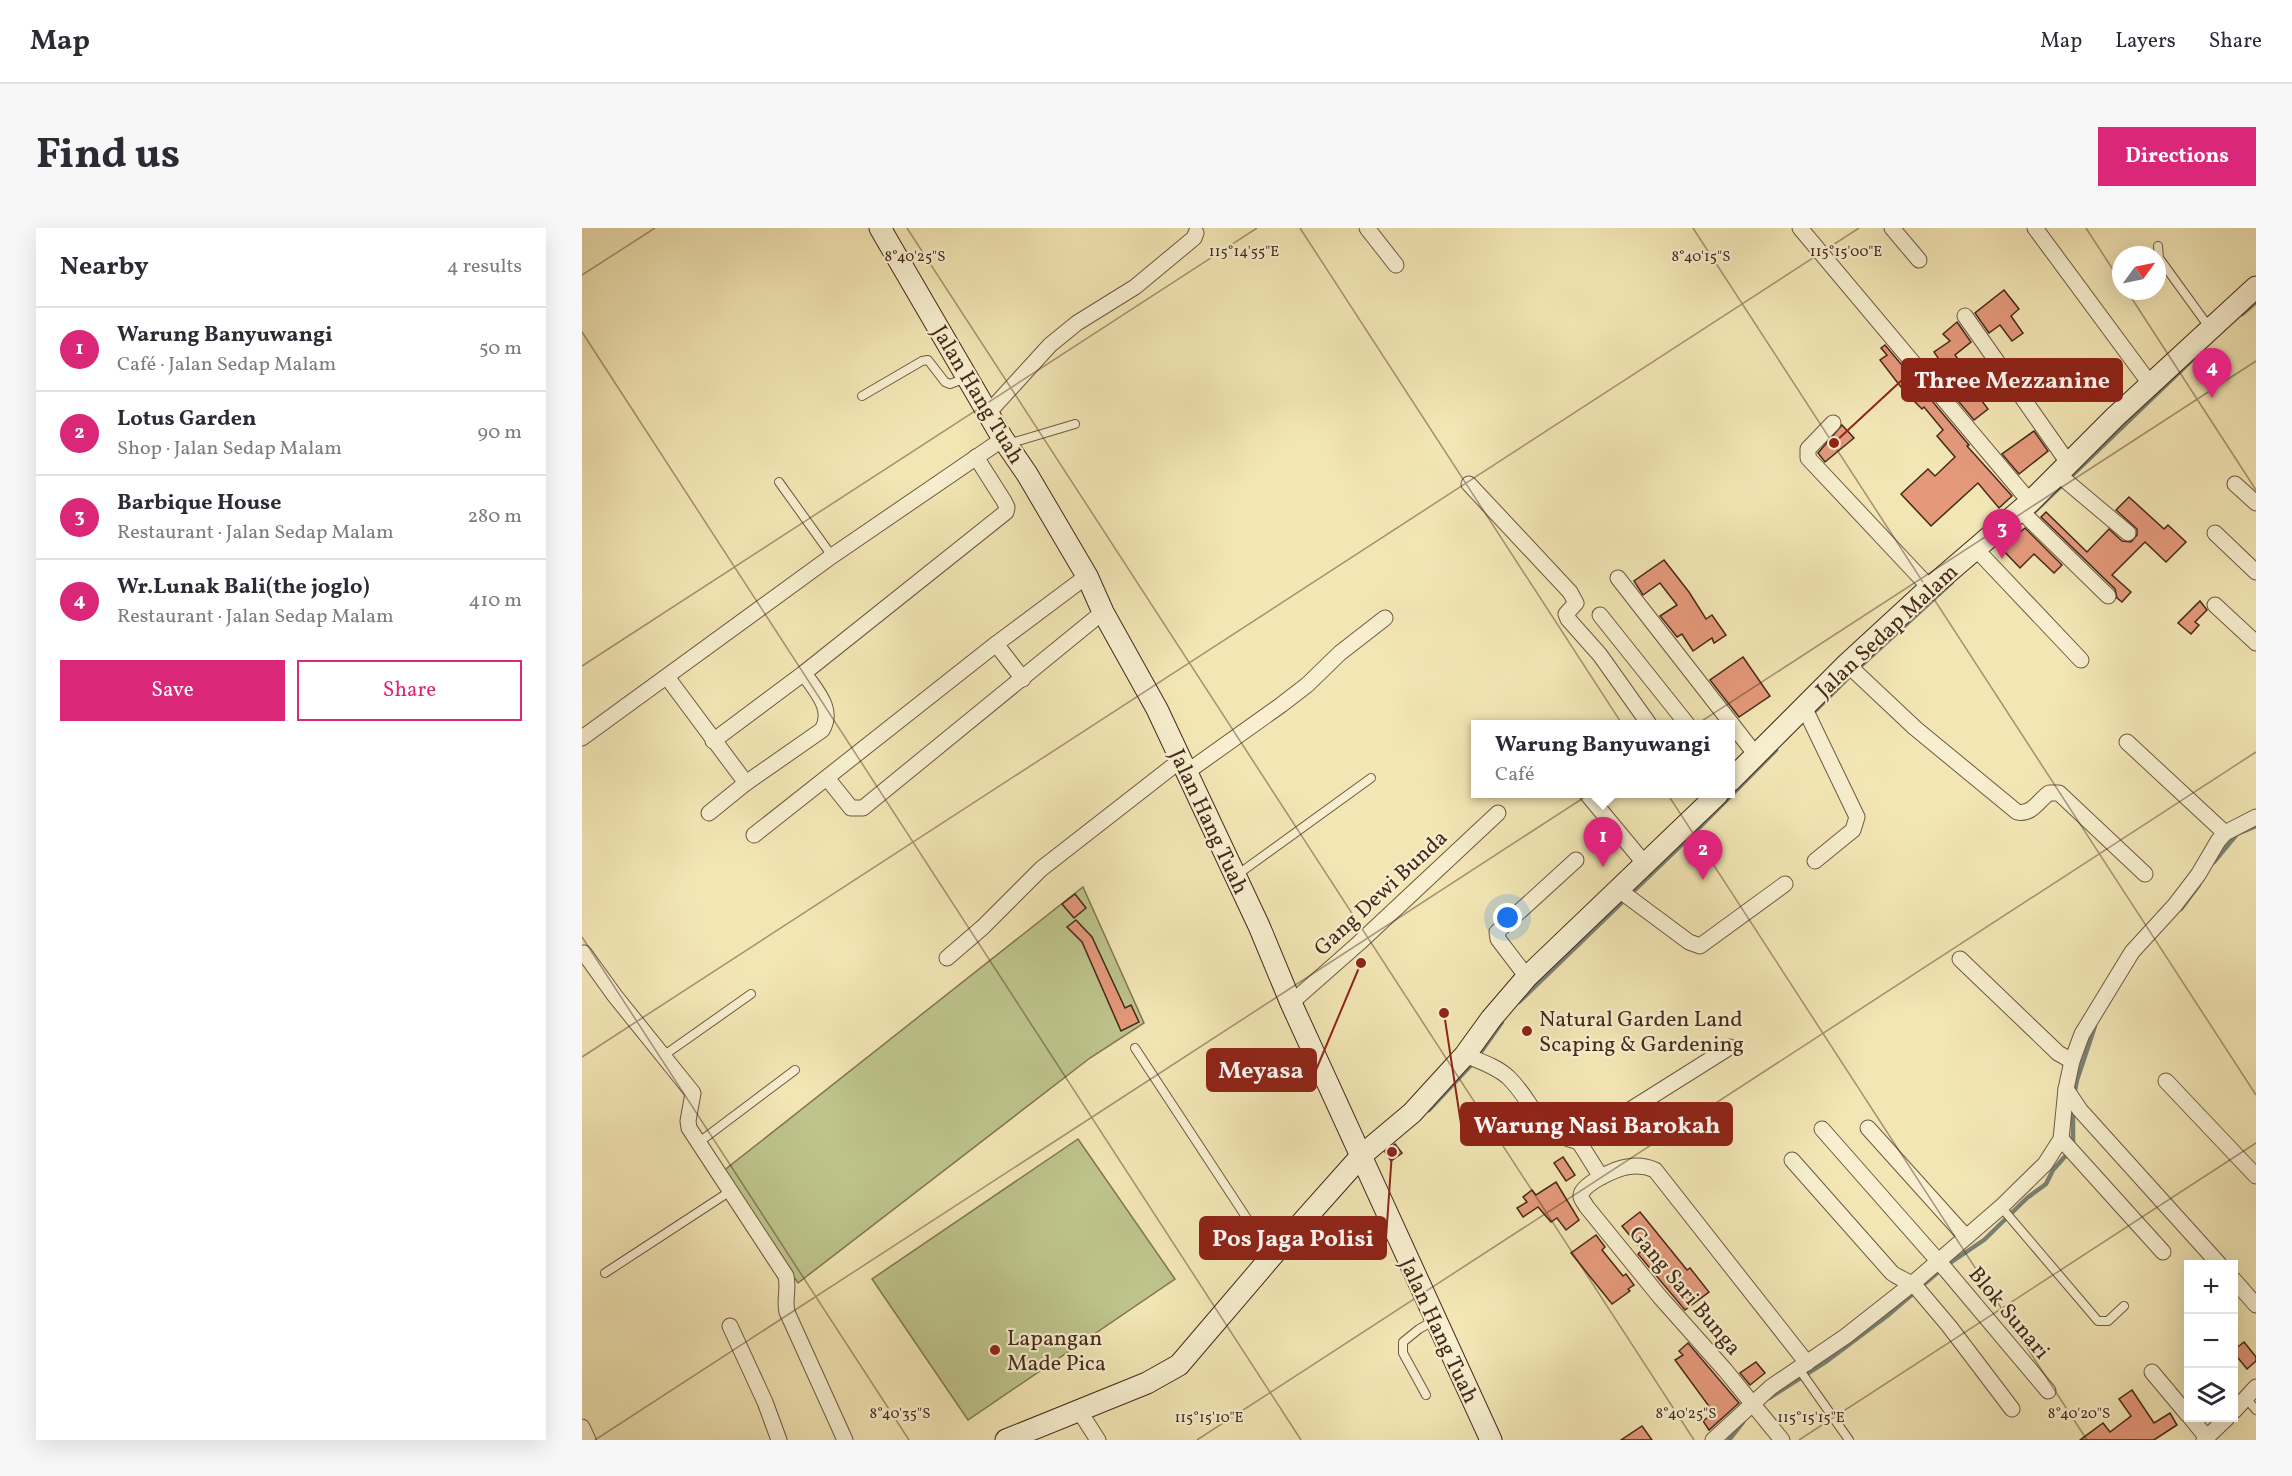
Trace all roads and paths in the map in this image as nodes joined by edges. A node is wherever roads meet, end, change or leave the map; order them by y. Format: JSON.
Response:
{"nodes":[{"id":1,"x":880,"y":228,"type":"edge"},
{"id":2,"x":1367,"y":228,"type":"edge"},
{"id":3,"x":1892,"y":228,"type":"edge"},
{"id":4,"x":2035,"y":228,"type":"edge"},
{"id":5,"x":1198,"y":230,"type":"edge"},
{"id":6,"x":1808,"y":231,"type":"edge"},
{"id":7,"x":1919,"y":260,"type":"dead end"},
{"id":8,"x":1396,"y":265,"type":"dead end"},
{"id":9,"x":2166,"y":268,"type":"edge"},
{"id":10,"x":2255,"y":290,"type":"edge"},
{"id":11,"x":1965,"y":316,"type":"dead end"},
{"id":12,"x":2210,"y":328,"type":"junction"},
{"id":13,"x":967,"y":377,"type":"junction"},
{"id":14,"x":2151,"y":385,"type":"junction"},
{"id":15,"x":862,"y":396,"type":"dead end"},
{"id":16,"x":988,"y":413,"type":"junction"},
{"id":17,"x":1833,"y":423,"type":"dead end"},
{"id":18,"x":1075,"y":424,"type":"dead end"},
{"id":19,"x":1005,"y":441,"type":"junction"},
{"id":20,"x":976,"y":457,"type":"junction"},
{"id":21,"x":2065,"y":475,"type":"junction"},
{"id":22,"x":779,"y":482,"type":"dead end"},
{"id":23,"x":1469,"y":484,"type":"dead end"},
{"id":24,"x":2235,"y":484,"type":"dead end"},
{"id":25,"x":2256,"y":503,"type":"edge"},
{"id":26,"x":2026,"y":511,"type":"junction"},
{"id":27,"x":2128,"y":533,"type":"dead end"},
{"id":28,"x":2215,"y":533,"type":"dead end"},
{"id":29,"x":1981,"y":555,"type":"junction"},
{"id":30,"x":832,"y":556,"type":"junction"},
{"id":31,"x":2256,"y":572,"type":"edge"},
{"id":32,"x":1087,"y":576,"type":"junction"},
{"id":33,"x":1618,"y":578,"type":"dead end"},
{"id":34,"x":1930,"y":588,"type":"junction"},
{"id":35,"x":2108,"y":596,"type":"dead end"},
{"id":36,"x":2215,"y":605,"type":"dead end"},
{"id":37,"x":1103,"y":612,"type":"junction"},
{"id":38,"x":1600,"y":615,"type":"dead end"},
{"id":39,"x":1385,"y":618,"type":"dead end"},
{"id":40,"x":2256,"y":643,"type":"edge"},
{"id":41,"x":996,"y":644,"type":"junction"},
{"id":42,"x":2081,"y":660,"type":"dead end"},
{"id":43,"x":1853,"y":669,"type":"junction"},
{"id":44,"x":804,"y":673,"type":"junction"},
{"id":45,"x":667,"y":677,"type":"junction"},
{"id":46,"x":1023,"y":679,"type":"junction"},
{"id":47,"x":1808,"y":716,"type":"junction"},
{"id":48,"x":1646,"y":720,"type":"edge"},
{"id":49,"x":1684,"y":720,"type":"edge"},
{"id":50,"x":1729,"y":720,"type":"edge"},
{"id":51,"x":1735,"y":728,"type":"edge"},
{"id":52,"x":582,"y":738,"type":"edge"},
{"id":53,"x":713,"y":741,"type":"junction"},
{"id":54,"x":2127,"y":742,"type":"dead end"},
{"id":55,"x":1756,"y":755,"type":"junction"},
{"id":56,"x":1184,"y":766,"type":"junction"},
{"id":57,"x":1735,"y":774,"type":"edge"},
{"id":58,"x":827,"y":778,"type":"junction"},
{"id":59,"x":1371,"y":778,"type":"dead end"},
{"id":60,"x":746,"y":783,"type":"junction"},
{"id":61,"x":1590,"y":798,"type":"edge"},
{"id":62,"x":1710,"y":798,"type":"edge"},
{"id":63,"x":709,"y":813,"type":"dead end"},
{"id":64,"x":1498,"y":813,"type":"dead end"},
{"id":65,"x":2256,"y":817,"type":"edge"},
{"id":66,"x":2225,"y":833,"type":"junction"},
{"id":67,"x":754,"y":835,"type":"dead end"},
{"id":68,"x":1576,"y":860,"type":"dead end"},
{"id":69,"x":1815,"y":861,"type":"dead end"},
{"id":70,"x":1645,"y":864,"type":"junction"},
{"id":71,"x":2145,"y":874,"type":"dead end"},
{"id":72,"x":1235,"y":876,"type":"junction"},
{"id":73,"x":1785,"y":884,"type":"dead end"},
{"id":74,"x":1626,"y":895,"type":"junction"},
{"id":75,"x":584,"y":952,"type":"dead end"},
{"id":76,"x":947,"y":958,"type":"dead end"},
{"id":77,"x":1960,"y":959,"type":"dead end"},
{"id":78,"x":1527,"y":977,"type":"junction"},
{"id":79,"x":750,"y":994,"type":"dead end"},
{"id":80,"x":1291,"y":1003,"type":"junction"},
{"id":81,"x":1730,"y":1047,"type":"dead end"},
{"id":82,"x":1135,"y":1048,"type":"dead end"},
{"id":83,"x":663,"y":1056,"type":"junction"},
{"id":84,"x":1471,"y":1057,"type":"junction"},
{"id":85,"x":2072,"y":1061,"type":"junction"},
{"id":86,"x":795,"y":1070,"type":"dead end"},
{"id":87,"x":2166,"y":1081,"type":"dead end"},
{"id":88,"x":2072,"y":1099,"type":"junction"},
{"id":89,"x":1822,"y":1128,"type":"dead end"},
{"id":90,"x":1868,"y":1128,"type":"dead end"},
{"id":91,"x":1580,"y":1142,"type":"junction"},
{"id":92,"x":698,"y":1143,"type":"junction"},
{"id":93,"x":2068,"y":1146,"type":"junction"},
{"id":94,"x":1362,"y":1155,"type":"junction"},
{"id":95,"x":1792,"y":1160,"type":"dead end"},
{"id":96,"x":2256,"y":1176,"type":"edge"},
{"id":97,"x":1601,"y":1177,"type":"junction"},
{"id":98,"x":729,"y":1192,"type":"junction"},
{"id":99,"x":2004,"y":1211,"type":"junction"},
{"id":100,"x":1966,"y":1237,"type":"junction"},
{"id":101,"x":2163,"y":1252,"type":"dead end"},
{"id":102,"x":1272,"y":1256,"type":"junction"},
{"id":103,"x":2215,"y":1260,"type":"edge"},
{"id":104,"x":1942,"y":1266,"type":"junction"},
{"id":105,"x":605,"y":1273,"type":"dead end"},
{"id":106,"x":2238,"y":1285,"type":"edge"},
{"id":107,"x":1916,"y":1288,"type":"junction"},
{"id":108,"x":2256,"y":1305,"type":"edge"},
{"id":109,"x":2124,"y":1306,"type":"dead end"},
{"id":110,"x":1435,"y":1320,"type":"junction"},
{"id":111,"x":730,"y":1326,"type":"dead end"},
{"id":112,"x":1803,"y":1366,"type":"junction"},
{"id":113,"x":2152,"y":1372,"type":"dead end"},
{"id":114,"x":2048,"y":1391,"type":"dead end"},
{"id":115,"x":2251,"y":1392,"type":"edge"},
{"id":116,"x":1426,"y":1395,"type":"dead end"},
{"id":117,"x":1755,"y":1407,"type":"junction"},
{"id":118,"x":2238,"y":1407,"type":"edge"},
{"id":119,"x":1078,"y":1409,"type":"junction"},
{"id":120,"x":2012,"y":1409,"type":"dead end"},
{"id":121,"x":2184,"y":1410,"type":"edge"},
{"id":122,"x":2256,"y":1410,"type":"edge"},
{"id":123,"x":2193,"y":1422,"type":"edge"},
{"id":124,"x":2223,"y":1422,"type":"edge"},
{"id":125,"x":1038,"y":1434,"type":"edge"},
{"id":126,"x":1718,"y":1439,"type":"edge"},
{"id":127,"x":2205,"y":1439,"type":"edge"},
{"id":128,"x":779,"y":1440,"type":"edge"},
{"id":129,"x":845,"y":1440,"type":"edge"},
{"id":130,"x":1006,"y":1440,"type":"edge"},
{"id":131,"x":1098,"y":1440,"type":"edge"},
{"id":132,"x":1491,"y":1440,"type":"edge"},
{"id":133,"x":1782,"y":1440,"type":"edge"},
{"id":134,"x":1849,"y":1440,"type":"edge"}],
"edges":[{"from":1,"to":13,"type":"street","name":"Jalan Hang Tuah"},
{"from":2,"to":8,"type":"street"},
{"from":3,"to":7,"type":"street"},
{"from":4,"to":14,"type":"street"},
{"from":5,"to":16,"type":"street"},
{"from":6,"to":26,"type":"street"},
{"from":9,"to":12,"type":"lane"},
{"from":10,"to":12,"type":"street","name":"Jalan Sedap Malam"},
{"from":11,"to":21,"type":"street"},
{"from":12,"to":14,"type":"street","name":"Jalan Sedap Malam"},
{"from":13,"to":15,"type":"lane"},
{"from":13,"to":16,"type":"street","name":"Jalan Hang Tuah"},
{"from":14,"to":21,"type":"street","name":"Jalan Sedap Malam"},
{"from":16,"to":19,"type":"street","name":"Jalan Hang Tuah"},
{"from":17,"to":34,"type":"street"},
{"from":18,"to":19,"type":"lane"},
{"from":19,"to":20,"type":"street"},
{"from":19,"to":32,"type":"street","name":"Jalan Hang Tuah"},
{"from":20,"to":30,"type":"street"},
{"from":20,"to":44,"type":"street"},
{"from":21,"to":26,"type":"street","name":"Jalan Sedap Malam"},
{"from":21,"to":27,"type":"street"},
{"from":22,"to":30,"type":"lane"},
{"from":23,"to":48,"type":"street"},
{"from":24,"to":25,"type":"street"},
{"from":26,"to":29,"type":"street","name":"Jalan Sedap Malam"},
{"from":26,"to":35,"type":"street"},
{"from":28,"to":31,"type":"street"},
{"from":29,"to":34,"type":"street","name":"Jalan Sedap Malam"},
{"from":29,"to":42,"type":"street"},
{"from":30,"to":45,"type":"street"},
{"from":32,"to":37,"type":"street","name":"Jalan Hang Tuah"},
{"from":32,"to":41,"type":"street"},
{"from":33,"to":50,"type":"street"},
{"from":34,"to":43,"type":"street","name":"Jalan Sedap Malam"},
{"from":36,"to":40,"type":"street"},
{"from":37,"to":46,"type":"street"},
{"from":37,"to":56,"type":"street","name":"Jalan Hang Tuah"},
{"from":38,"to":49,"type":"street"},
{"from":39,"to":56,"type":"street"},
{"from":41,"to":46,"type":"street"},
{"from":41,"to":58,"type":"street"},
{"from":43,"to":47,"type":"street","name":"Jalan Sedap Malam"},
{"from":43,"to":71,"type":"street"},
{"from":44,"to":53,"type":"street"},
{"from":44,"to":60,"type":"street"},
{"from":45,"to":52,"type":"street"},
{"from":45,"to":53,"type":"street"},
{"from":46,"to":58,"type":"street"},
{"from":47,"to":55,"type":"street","name":"Jalan Sedap Malam"},
{"from":47,"to":69,"type":"street"},
{"from":51,"to":55,"type":"street"},
{"from":53,"to":60,"type":"street"},
{"from":54,"to":66,"type":"street"},
{"from":55,"to":57,"type":"street","name":"Jalan Sedap Malam"},
{"from":56,"to":72,"type":"street","name":"Jalan Hang Tuah"},
{"from":56,"to":76,"type":"street"},
{"from":58,"to":67,"type":"street"},
{"from":59,"to":72,"type":"lane"},
{"from":60,"to":63,"type":"street"},
{"from":61,"to":70,"type":"street"},
{"from":62,"to":70,"type":"street"},
{"from":64,"to":80,"type":"street","name":"Gang Dewi Bunda"},
{"from":65,"to":66,"type":"street"},
{"from":66,"to":85,"type":"street"},
{"from":68,"to":78,"type":"street"},
{"from":70,"to":74,"type":"street"},
{"from":72,"to":80,"type":"street","name":"Jalan Hang Tuah"},
{"from":73,"to":74,"type":"street"},
{"from":74,"to":78,"type":"street"},
{"from":75,"to":83,"type":"street"},
{"from":77,"to":85,"type":"street"},
{"from":78,"to":84,"type":"street"},
{"from":79,"to":83,"type":"lane"},
{"from":80,"to":94,"type":"street","name":"Jalan Hang Tuah"},
{"from":81,"to":91,"type":"street"},
{"from":82,"to":102,"type":"lane"},
{"from":83,"to":92,"type":"street"},
{"from":84,"to":91,"type":"street"},
{"from":84,"to":94,"type":"street"},
{"from":85,"to":88,"type":"street"},
{"from":86,"to":92,"type":"lane"},
{"from":87,"to":96,"type":"street"},
{"from":88,"to":93,"type":"street"},
{"from":88,"to":103,"type":"street"},
{"from":89,"to":104,"type":"street","name":"Blok Sunari"},
{"from":90,"to":100,"type":"street"},
{"from":91,"to":97,"type":"street"},
{"from":92,"to":98,"type":"street"},
{"from":93,"to":99,"type":"street"},
{"from":93,"to":101,"type":"street"},
{"from":94,"to":102,"type":"street"},
{"from":94,"to":110,"type":"street","name":"Jalan Hang Tuah"},
{"from":95,"to":107,"type":"street"},
{"from":97,"to":112,"type":"street"},
{"from":97,"to":117,"type":"street","name":"Gang Sari Bunga"},
{"from":98,"to":105,"type":"lane"},
{"from":98,"to":129,"type":"street"},
{"from":99,"to":100,"type":"street"},
{"from":99,"to":109,"type":"lane"},
{"from":100,"to":104,"type":"street"},
{"from":102,"to":119,"type":"street"},
{"from":104,"to":107,"type":"street"},
{"from":104,"to":114,"type":"street","name":"Blok Sunari"},
{"from":106,"to":108,"type":"street"},
{"from":107,"to":112,"type":"street"},
{"from":107,"to":120,"type":"street"},
{"from":110,"to":116,"type":"lane"},
{"from":110,"to":132,"type":"street","name":"Jalan Hang Tuah"},
{"from":111,"to":128,"type":"street"},
{"from":112,"to":117,"type":"street"},
{"from":112,"to":134,"type":"lane"},
{"from":113,"to":121,"type":"street"},
{"from":115,"to":118,"type":"street"},
{"from":115,"to":122,"type":"lane"},
{"from":117,"to":126,"type":"street"},
{"from":117,"to":133,"type":"street","name":"Gang Sari Bunga"},
{"from":119,"to":125,"type":"street"},
{"from":119,"to":131,"type":"street"},
{"from":123,"to":127,"type":"street"},
{"from":124,"to":127,"type":"street"},
{"from":125,"to":130,"type":"street"}]}
